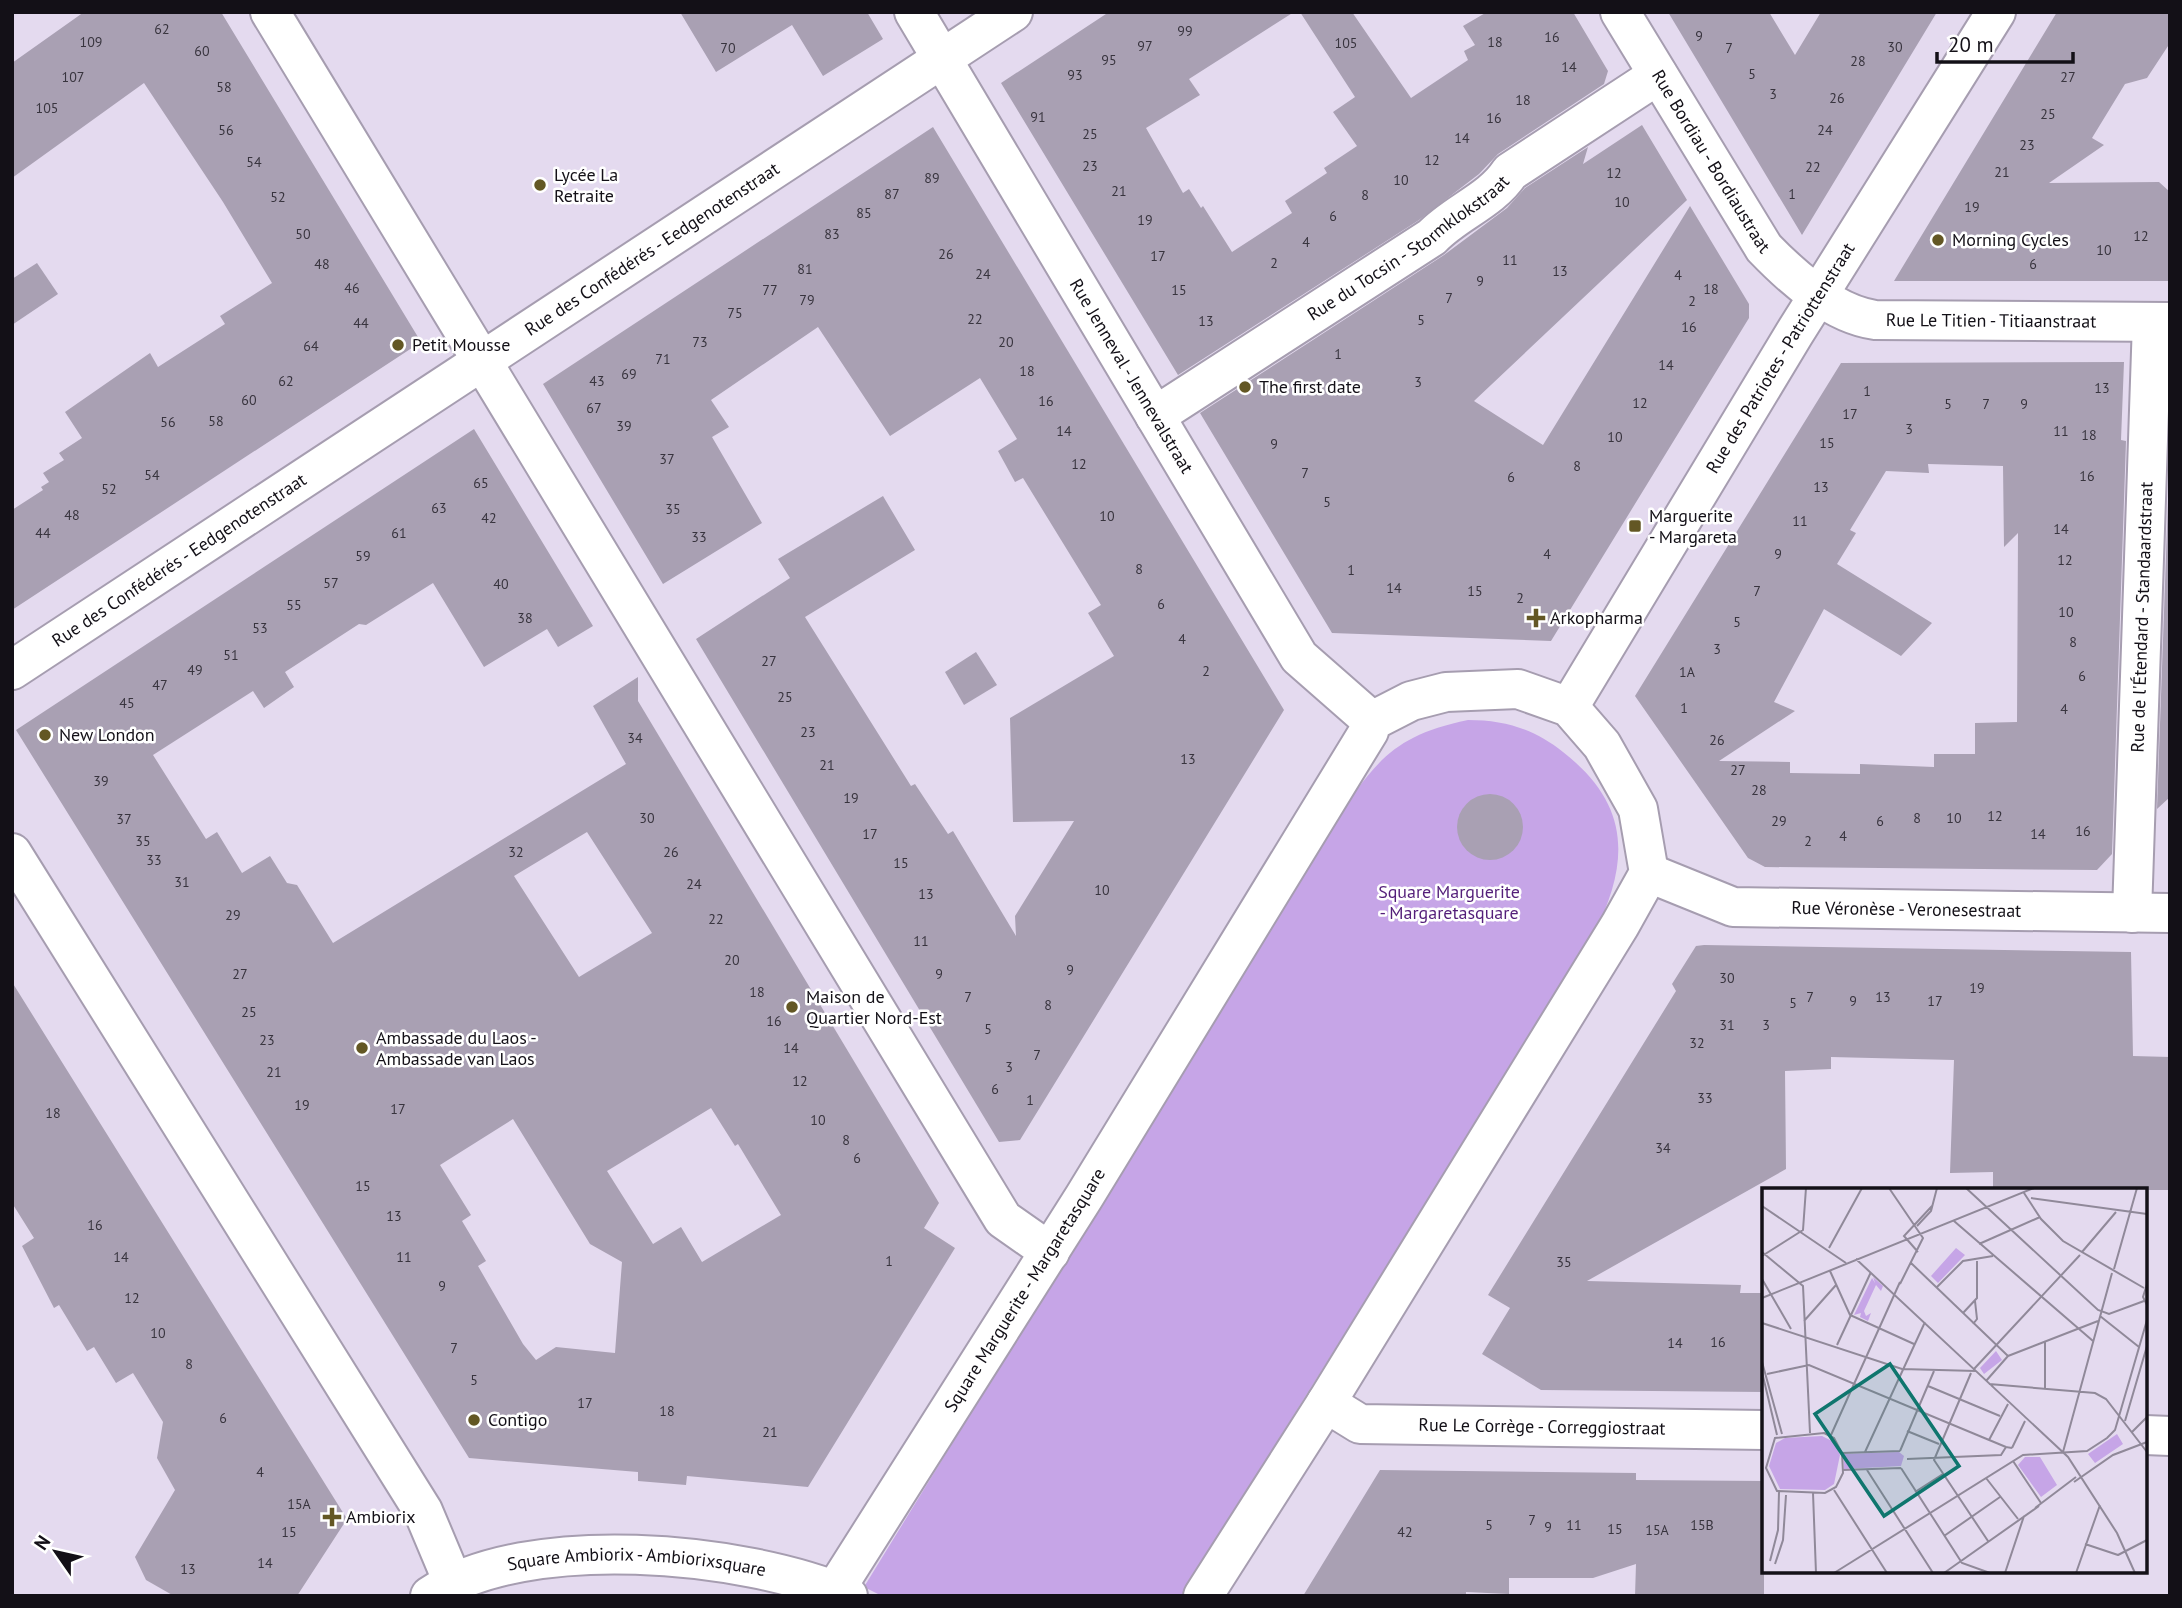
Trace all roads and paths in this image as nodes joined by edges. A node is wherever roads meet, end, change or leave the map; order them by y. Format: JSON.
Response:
{"nodes":[{"id":1,"x":270,"y":12,"type":"edge"},
{"id":2,"x":914,"y":12,"type":"edge"},
{"id":3,"x":1013,"y":12,"type":"edge"},
{"id":4,"x":1619,"y":12,"type":"edge"},
{"id":5,"x":1996,"y":12,"type":"edge"},
{"id":6,"x":942,"y":59,"type":"junction"},
{"id":7,"x":1658,"y":75,"type":"junction"},
{"id":8,"x":1820,"y":294,"type":"junction"},
{"id":9,"x":2161,"y":321,"type":"edge"},
{"id":10,"x":481,"y":363,"type":"junction"},
{"id":11,"x":1155,"y":416,"type":"junction"},
{"id":12,"x":12,"y":670,"type":"edge"},
{"id":13,"x":1569,"y":707,"type":"junction"},
{"id":14,"x":1372,"y":721,"type":"junction"},
{"id":15,"x":12,"y":853,"type":"edge"},
{"id":16,"x":1649,"y":873,"type":"junction"},
{"id":17,"x":2132,"y":913,"type":"junction"},
{"id":18,"x":2170,"y":913,"type":"edge"},
{"id":19,"x":1050,"y":1252,"type":"junction"},
{"id":20,"x":1326,"y":1403,"type":"junction"},
{"id":21,"x":1762,"y":1430,"type":"edge"},
{"id":22,"x":2147,"y":1435,"type":"edge"},
{"id":23,"x":2170,"y":1436,"type":"edge"},
{"id":24,"x":441,"y":1588,"type":"edge"},
{"id":25,"x":841,"y":1593,"type":"edge"},
{"id":26,"x":1203,"y":1596,"type":"edge"}],
"edges":[{"from":1,"to":10,"type":"street"},
{"from":2,"to":6,"type":"street","name":"Rue Jenneval - Jennevalstraat"},
{"from":3,"to":6,"type":"street","name":"Rue des Confédérés - Eedgenotenstraat"},
{"from":4,"to":7,"type":"street","name":"Rue Bordiau - Bordiaustraat"},
{"from":5,"to":8,"type":"street","name":"Rue des Patriotes - Patriottenstraat"},
{"from":6,"to":10,"type":"street","name":"Rue des Confédérés - Eedgenotenstraat"},
{"from":6,"to":11,"type":"street","name":"Rue Jenneval - Jennevalstraat"},
{"from":7,"to":8,"type":"street","name":"Rue Bordiau - Bordiaustraat"},
{"from":7,"to":11,"type":"street","name":"Rue du Tocsin - Stormklokstraat"},
{"from":8,"to":9,"type":"street","name":"Rue Le Titien - Titiaanstraat"},
{"from":8,"to":13,"type":"street","name":"Rue des Patriotes - Patriottenstraat"},
{"from":9,"to":17,"type":"street","name":"Rue de l'Étendard - Standaardstraat"},
{"from":10,"to":12,"type":"street","name":"Rue des Confédérés - Eedgenotenstraat"},
{"from":10,"to":19,"type":"street"},
{"from":11,"to":14,"type":"street","name":"Rue Jenneval - Jennevalstraat"},
{"from":13,"to":14,"type":"street"},
{"from":13,"to":16,"type":"street"},
{"from":14,"to":19,"type":"street","name":"Square Marguerite - Margaretasquare"},
{"from":15,"to":24,"type":"street"},
{"from":16,"to":17,"type":"street","name":"Rue Véronèse - Veronesestraat"},
{"from":16,"to":20,"type":"street"},
{"from":17,"to":18,"type":"street","name":"Rue Véronèse - Veronesestraat"},
{"from":19,"to":25,"type":"street","name":"Square Marguerite - Margaretasquare"},
{"from":20,"to":21,"type":"street","name":"Rue Le Corrège - Correggiostraat"},
{"from":20,"to":26,"type":"street"},
{"from":22,"to":23,"type":"street"},
{"from":24,"to":25,"type":"street","name":"Square Ambiorix - Ambiorixsquare"}]}
